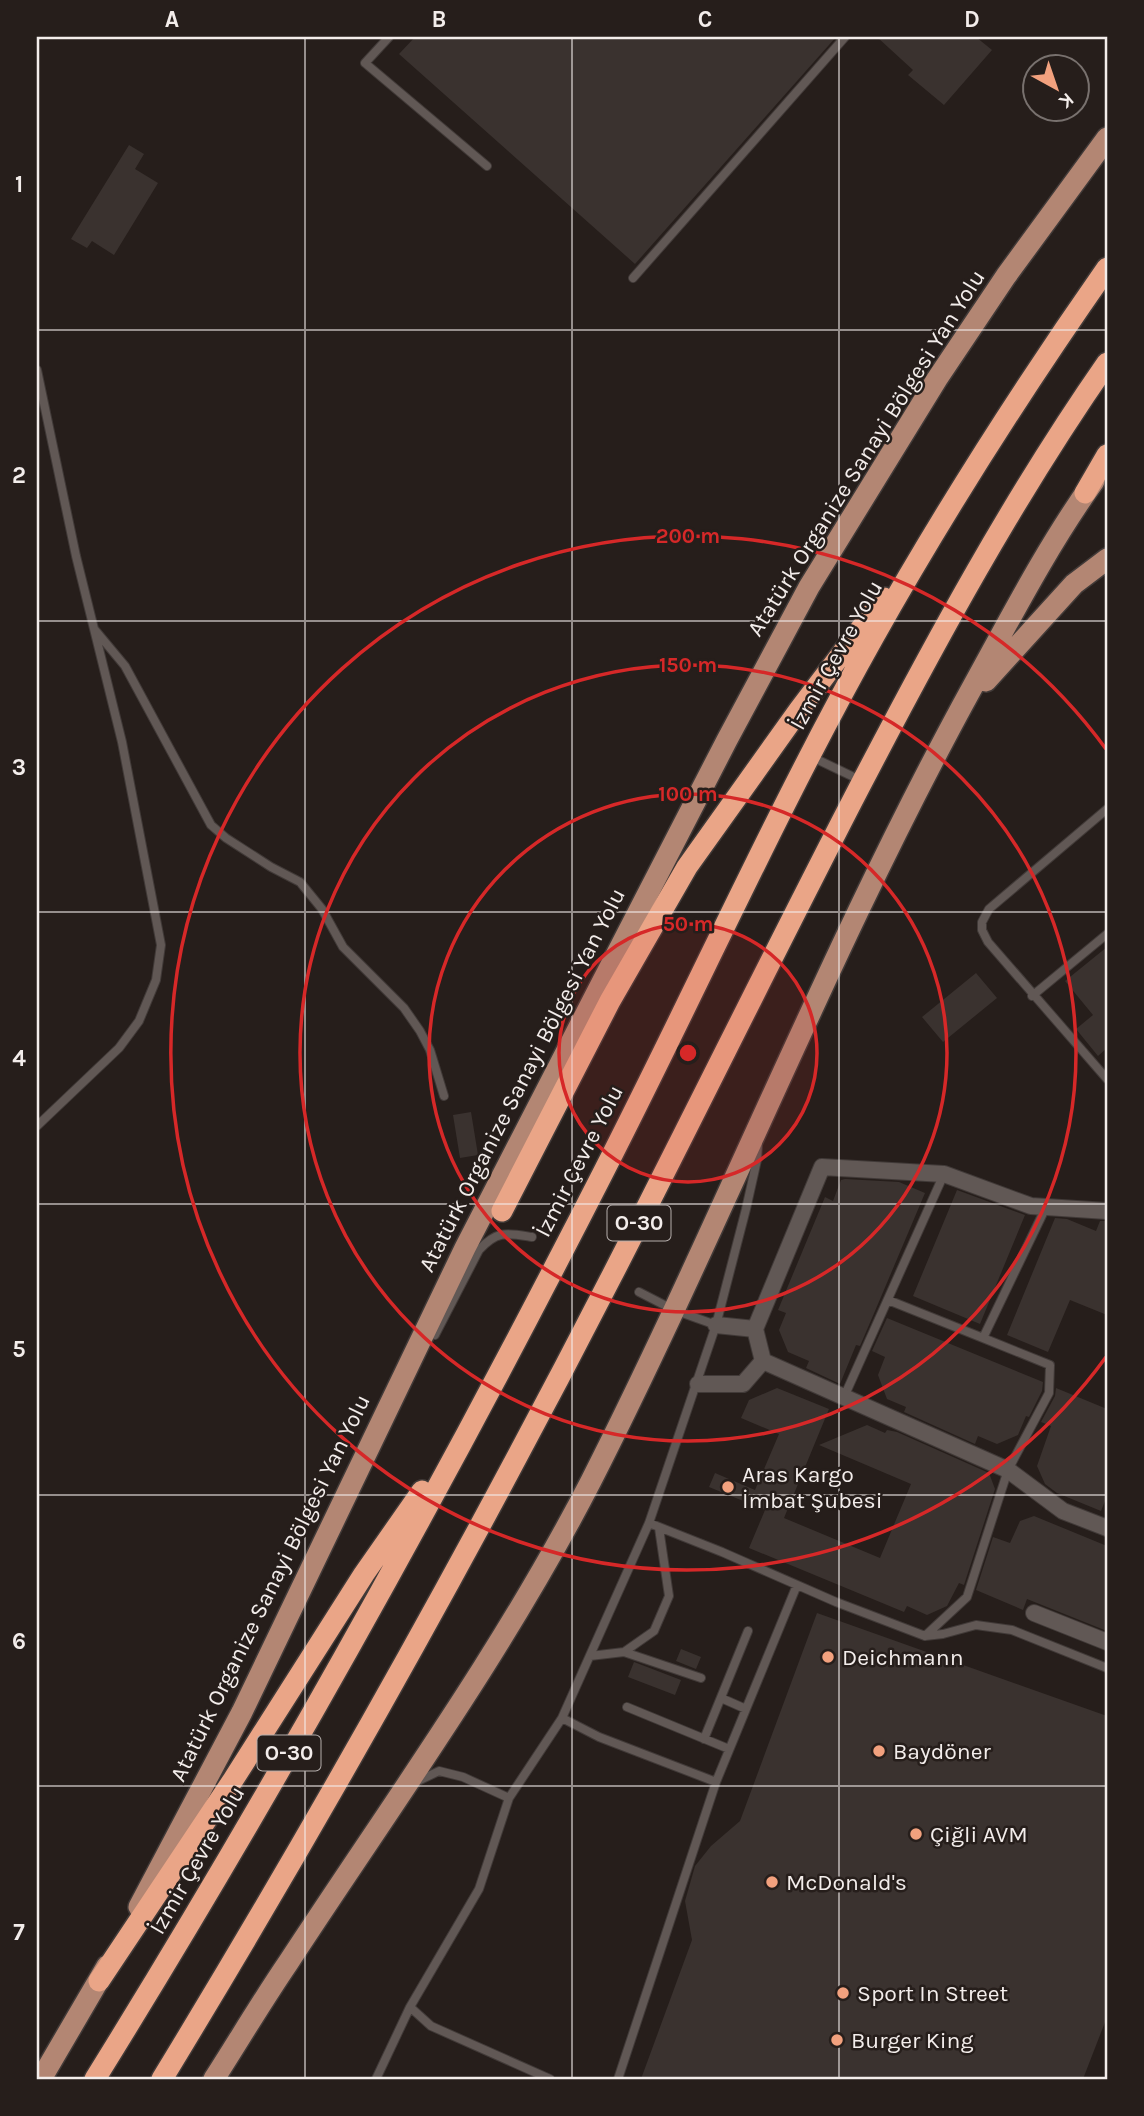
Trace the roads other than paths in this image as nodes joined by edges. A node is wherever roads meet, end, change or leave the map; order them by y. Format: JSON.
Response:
{"nodes":[{"id":1,"x":389,"y":37,"type":"edge"},
{"id":2,"x":845,"y":37,"type":"edge"},
{"id":3,"x":1107,"y":138,"type":"edge"},
{"id":4,"x":487,"y":166,"type":"dead end"},
{"id":5,"x":1107,"y":268,"type":"edge"},
{"id":6,"x":633,"y":278,"type":"dead end"},
{"id":7,"x":1107,"y":363,"type":"edge"},
{"id":8,"x":37,"y":370,"type":"edge"},
{"id":9,"x":1107,"y":454,"type":"edge"},
{"id":10,"x":1107,"y":463,"type":"edge"},
{"id":11,"x":1086,"y":493,"type":"junction"},
{"id":12,"x":942,"y":521,"type":"junction"},
{"id":13,"x":1107,"y":559,"type":"edge"},
{"id":14,"x":94,"y":629,"type":"junction"},
{"id":15,"x":957,"y":714,"type":"junction"},
{"id":16,"x":811,"y":757,"type":"junction"},
{"id":17,"x":862,"y":782,"type":"junction"},
{"id":18,"x":1107,"y":809,"type":"edge"},
{"id":19,"x":1107,"y":934,"type":"edge"},
{"id":20,"x":1032,"y":996,"type":"junction"},
{"id":21,"x":1107,"y":1079,"type":"edge"},
{"id":22,"x":443,"y":1096,"type":"dead end"},
{"id":23,"x":37,"y":1126,"type":"edge"},
{"id":24,"x":760,"y":1127,"type":"junction"},
{"id":25,"x":944,"y":1174,"type":"junction"},
{"id":26,"x":1046,"y":1207,"type":"junction"},
{"id":27,"x":502,"y":1211,"type":"dead end"},
{"id":28,"x":1107,"y":1211,"type":"edge"},
{"id":29,"x":532,"y":1237,"type":"dead end"},
{"id":30,"x":639,"y":1292,"type":"dead end"},
{"id":31,"x":888,"y":1300,"type":"junction"},
{"id":32,"x":674,"y":1310,"type":"junction"},
{"id":33,"x":716,"y":1325,"type":"junction"},
{"id":34,"x":755,"y":1329,"type":"junction"},
{"id":35,"x":983,"y":1338,"type":"junction"},
{"id":36,"x":432,"y":1340,"type":"dead end"},
{"id":37,"x":426,"y":1352,"type":"dead end"},
{"id":38,"x":763,"y":1361,"type":"junction"},
{"id":39,"x":698,"y":1384,"type":"junction"},
{"id":40,"x":844,"y":1397,"type":"junction"},
{"id":41,"x":473,"y":1422,"type":"junction"},
{"id":42,"x":356,"y":1471,"type":"junction"},
{"id":43,"x":1008,"y":1471,"type":"junction"},
{"id":44,"x":649,"y":1523,"type":"junction"},
{"id":45,"x":659,"y":1528,"type":"junction"},
{"id":46,"x":1107,"y":1528,"type":"edge"},
{"id":47,"x":797,"y":1585,"type":"junction"},
{"id":48,"x":1034,"y":1614,"type":"dead end"},
{"id":49,"x":748,"y":1631,"type":"dead end"},
{"id":50,"x":925,"y":1636,"type":"junction"},
{"id":51,"x":1107,"y":1642,"type":"edge"},
{"id":52,"x":624,"y":1652,"type":"junction"},
{"id":53,"x":590,"y":1656,"type":"junction"},
{"id":54,"x":1107,"y":1668,"type":"edge"},
{"id":55,"x":701,"y":1678,"type":"dead end"},
{"id":56,"x":721,"y":1698,"type":"junction"},
{"id":57,"x":627,"y":1707,"type":"dead end"},
{"id":58,"x":746,"y":1709,"type":"junction"},
{"id":59,"x":562,"y":1718,"type":"junction"},
{"id":60,"x":704,"y":1739,"type":"junction"},
{"id":61,"x":729,"y":1749,"type":"junction"},
{"id":62,"x":716,"y":1782,"type":"junction"},
{"id":63,"x":407,"y":1786,"type":"junction"},
{"id":64,"x":509,"y":1798,"type":"junction"},
{"id":65,"x":99,"y":1981,"type":"junction"},
{"id":66,"x":410,"y":2007,"type":"junction"},
{"id":67,"x":41,"y":2079,"type":"edge"},
{"id":68,"x":95,"y":2079,"type":"edge"},
{"id":69,"x":162,"y":2079,"type":"edge"},
{"id":70,"x":214,"y":2079,"type":"edge"},
{"id":71,"x":376,"y":2079,"type":"edge"},
{"id":72,"x":550,"y":2079,"type":"edge"},
{"id":73,"x":618,"y":2079,"type":"edge"}],
"edges":[{"from":1,"to":4,"type":"lane"},
{"from":2,"to":6,"type":"lane"},
{"from":3,"to":42,"type":"main road","name":"Atatürk Organize Sanayi Bölgesi Yan Yolu"},
{"from":5,"to":12,"type":"highway","name":"İzmir Çevre Yolu","number":"O-30"},
{"from":7,"to":17,"type":"highway","number":"O-30"},
{"from":8,"to":14,"type":"lane"},
{"from":9,"to":11,"type":"highway"},
{"from":10,"to":11,"type":"main road"},
{"from":11,"to":15,"type":"main road"},
{"from":12,"to":16,"type":"highway","name":"İzmir Çevre Yolu","number":"O-30"},
{"from":12,"to":27,"type":"highway"},
{"from":13,"to":15,"type":"main road"},
{"from":14,"to":22,"type":"lane"},
{"from":14,"to":23,"type":"lane"},
{"from":15,"to":24,"type":"main road"},
{"from":16,"to":17,"type":"lane"},
{"from":16,"to":41,"type":"highway","name":"İzmir Çevre Yolu","number":"O-30"},
{"from":17,"to":69,"type":"highway","number":"O-30"},
{"from":18,"to":20,"type":"lane"},
{"from":19,"to":20,"type":"lane"},
{"from":20,"to":21,"type":"lane"},
{"from":24,"to":32,"type":"main road"},
{"from":24,"to":33,"type":"lane"},
{"from":25,"to":26,"type":"street"},
{"from":25,"to":31,"type":"lane"},
{"from":25,"to":34,"type":"street"},
{"from":26,"to":28,"type":"street"},
{"from":26,"to":35,"type":"lane"},
{"from":29,"to":36,"type":"lane"},
{"from":30,"to":32,"type":"lane"},
{"from":31,"to":35,"type":"lane"},
{"from":31,"to":40,"type":"lane"},
{"from":32,"to":33,"type":"lane"},
{"from":32,"to":63,"type":"main road"},
{"from":33,"to":34,"type":"street"},
{"from":33,"to":39,"type":"lane"},
{"from":34,"to":38,"type":"street"},
{"from":35,"to":43,"type":"lane"},
{"from":37,"to":42,"type":"lane"},
{"from":38,"to":39,"type":"street"},
{"from":38,"to":40,"type":"street"},
{"from":39,"to":44,"type":"lane"},
{"from":40,"to":43,"type":"street"},
{"from":41,"to":65,"type":"highway"},
{"from":41,"to":68,"type":"highway","name":"İzmir Çevre Yolu","number":"O-30"},
{"from":42,"to":65,"type":"main road","name":"Atatürk Organize Sanayi Bölgesi Yan Yolu"},
{"from":43,"to":46,"type":"street"},
{"from":43,"to":50,"type":"lane"},
{"from":44,"to":45,"type":"lane"},
{"from":44,"to":53,"type":"lane"},
{"from":45,"to":47,"type":"lane"},
{"from":45,"to":52,"type":"lane"},
{"from":47,"to":50,"type":"lane"},
{"from":47,"to":58,"type":"lane"},
{"from":48,"to":51,"type":"street"},
{"from":49,"to":56,"type":"lane"},
{"from":50,"to":54,"type":"lane"},
{"from":52,"to":53,"type":"lane"},
{"from":52,"to":55,"type":"lane"},
{"from":53,"to":59,"type":"lane"},
{"from":56,"to":58,"type":"lane"},
{"from":56,"to":60,"type":"lane"},
{"from":57,"to":60,"type":"lane"},
{"from":58,"to":61,"type":"lane"},
{"from":59,"to":62,"type":"lane"},
{"from":59,"to":64,"type":"lane"},
{"from":60,"to":61,"type":"lane"},
{"from":61,"to":62,"type":"lane"},
{"from":62,"to":73,"type":"lane"},
{"from":63,"to":64,"type":"lane"},
{"from":63,"to":70,"type":"main road"},
{"from":64,"to":66,"type":"lane"},
{"from":65,"to":67,"type":"main road","name":"Atatürk Organize Sanayi Bölgesi Yan Yolu"},
{"from":66,"to":71,"type":"lane"},
{"from":66,"to":72,"type":"lane"}]}
